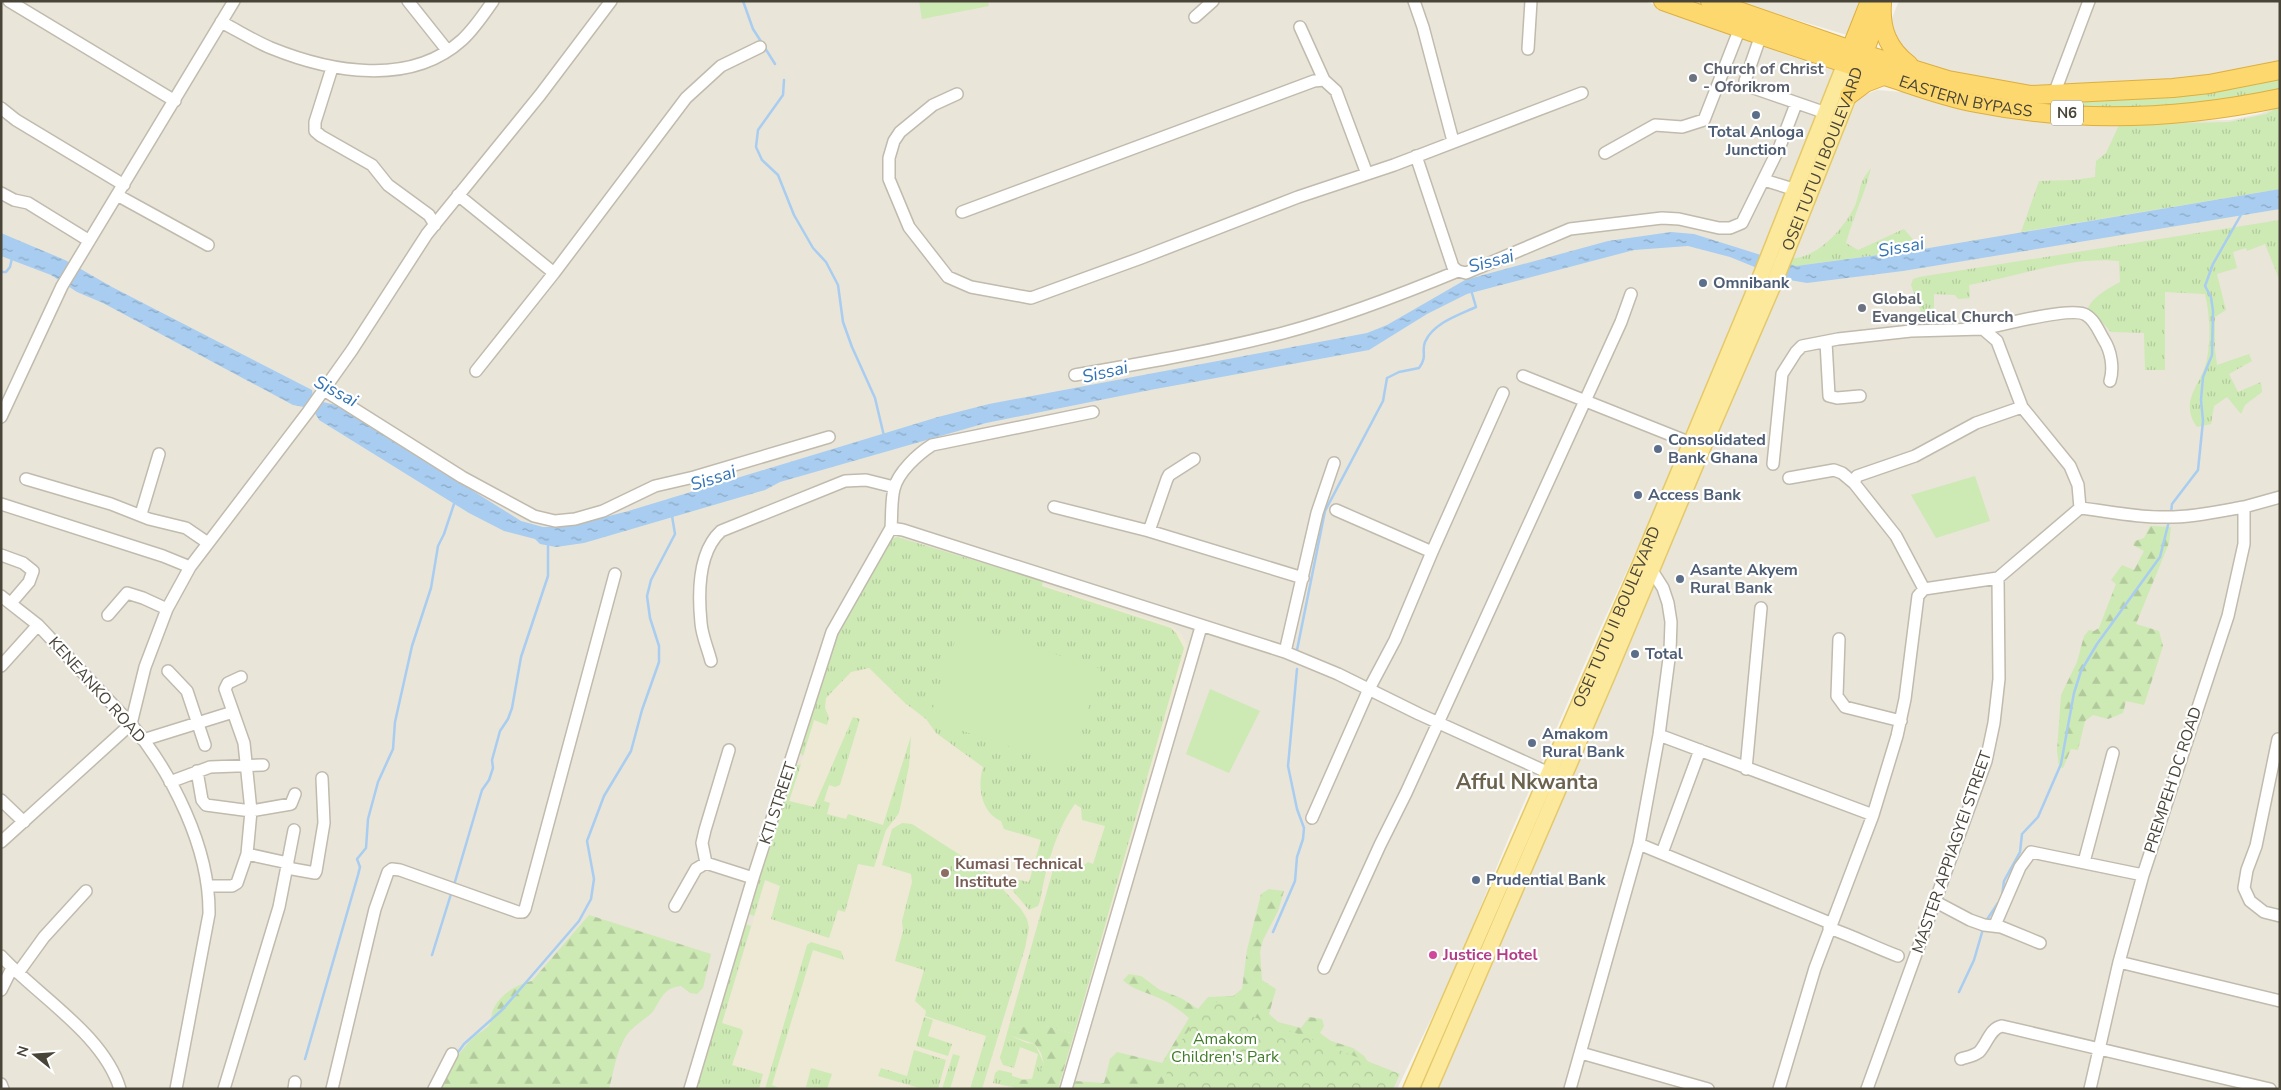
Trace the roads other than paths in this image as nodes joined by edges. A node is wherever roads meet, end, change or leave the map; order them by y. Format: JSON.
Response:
{"nodes":[{"id":1,"x":10,"y":1,"type":"edge"},
{"id":2,"x":234,"y":1,"type":"edge"},
{"id":3,"x":408,"y":1,"type":"edge"},
{"id":4,"x":493,"y":1,"type":"edge"},
{"id":5,"x":611,"y":1,"type":"edge"},
{"id":6,"x":1213,"y":1,"type":"edge"},
{"id":7,"x":1414,"y":1,"type":"edge"},
{"id":8,"x":1531,"y":1,"type":"edge"},
{"id":9,"x":1663,"y":1,"type":"edge"},
{"id":10,"x":1710,"y":1,"type":"edge"},
{"id":11,"x":2089,"y":1,"type":"edge"},
{"id":12,"x":1878,"y":2,"type":"edge"},
{"id":13,"x":1195,"y":17,"type":"dead end"},
{"id":14,"x":221,"y":22,"type":"junction"},
{"id":15,"x":1300,"y":27,"type":"dead end"},
{"id":16,"x":1740,"y":28,"type":"junction"},
{"id":17,"x":1761,"y":35,"type":"junction"},
{"id":18,"x":760,"y":47,"type":"dead end"},
{"id":19,"x":447,"y":50,"type":"junction"},
{"id":20,"x":1528,"y":50,"type":"dead end"},
{"id":21,"x":1855,"y":59,"type":"junction"},
{"id":22,"x":1911,"y":67,"type":"junction"},
{"id":23,"x":332,"y":68,"type":"junction"},
{"id":24,"x":2280,"y":70,"type":"edge"},
{"id":25,"x":1883,"y":76,"type":"junction"},
{"id":26,"x":1324,"y":80,"type":"junction"},
{"id":27,"x":1582,"y":93,"type":"dead end"},
{"id":28,"x":957,"y":94,"type":"dead end"},
{"id":29,"x":2054,"y":94,"type":"junction"},
{"id":30,"x":1849,"y":95,"type":"junction"},
{"id":31,"x":2280,"y":98,"type":"edge"},
{"id":32,"x":175,"y":101,"type":"junction"},
{"id":33,"x":1796,"y":104,"type":"junction"},
{"id":34,"x":1,"y":108,"type":"edge"},
{"id":35,"x":1826,"y":113,"type":"junction"},
{"id":36,"x":1453,"y":141,"type":"junction"},
{"id":37,"x":1605,"y":153,"type":"dead end"},
{"id":38,"x":1416,"y":156,"type":"junction"},
{"id":39,"x":1367,"y":174,"type":"junction"},
{"id":40,"x":1764,"y":180,"type":"junction"},
{"id":41,"x":120,"y":190,"type":"junction"},
{"id":42,"x":1796,"y":190,"type":"junction"},
{"id":43,"x":1,"y":193,"type":"edge"},
{"id":44,"x":458,"y":195,"type":"junction"},
{"id":45,"x":962,"y":212,"type":"dead end"},
{"id":46,"x":435,"y":225,"type":"junction"},
{"id":47,"x":88,"y":240,"type":"junction"},
{"id":48,"x":208,"y":245,"type":"dead end"},
{"id":49,"x":1779,"y":250,"type":"junction"},
{"id":50,"x":1458,"y":271,"type":"junction"},
{"id":51,"x":554,"y":273,"type":"junction"},
{"id":52,"x":1767,"y":281,"type":"junction"},
{"id":53,"x":1631,"y":294,"type":"dead end"},
{"id":54,"x":1983,"y":329,"type":"junction"},
{"id":55,"x":1826,"y":342,"type":"junction"},
{"id":56,"x":476,"y":371,"type":"dead end"},
{"id":57,"x":1075,"y":374,"type":"dead end"},
{"id":58,"x":1523,"y":376,"type":"dead end"},
{"id":59,"x":2110,"y":381,"type":"dead end"},
{"id":60,"x":323,"y":392,"type":"junction"},
{"id":61,"x":1503,"y":393,"type":"dead end"},
{"id":62,"x":1860,"y":396,"type":"dead end"},
{"id":63,"x":1585,"y":401,"type":"junction"},
{"id":64,"x":2022,"y":408,"type":"junction"},
{"id":65,"x":1093,"y":412,"type":"dead end"},
{"id":66,"x":1,"y":417,"type":"edge"},
{"id":67,"x":829,"y":437,"type":"dead end"},
{"id":68,"x":1691,"y":443,"type":"junction"},
{"id":69,"x":159,"y":454,"type":"dead end"},
{"id":70,"x":1194,"y":459,"type":"dead end"},
{"id":71,"x":1334,"y":463,"type":"dead end"},
{"id":72,"x":1773,"y":464,"type":"dead end"},
{"id":73,"x":1789,"y":478,"type":"dead end"},
{"id":74,"x":26,"y":479,"type":"dead end"},
{"id":75,"x":1854,"y":484,"type":"junction"},
{"id":76,"x":894,"y":487,"type":"junction"},
{"id":77,"x":2280,"y":497,"type":"edge"},
{"id":78,"x":1,"y":504,"type":"edge"},
{"id":79,"x":1054,"y":507,"type":"dead end"},
{"id":80,"x":2080,"y":508,"type":"junction"},
{"id":81,"x":2244,"y":508,"type":"junction"},
{"id":82,"x":1336,"y":510,"type":"dead end"},
{"id":83,"x":141,"y":514,"type":"junction"},
{"id":84,"x":891,"y":528,"type":"junction"},
{"id":85,"x":1149,"y":531,"type":"junction"},
{"id":86,"x":208,"y":542,"type":"junction"},
{"id":87,"x":1432,"y":552,"type":"junction"},
{"id":88,"x":1,"y":555,"type":"edge"},
{"id":89,"x":190,"y":567,"type":"junction"},
{"id":90,"x":1652,"y":569,"type":"junction"},
{"id":91,"x":615,"y":574,"type":"dead end"},
{"id":92,"x":1303,"y":578,"type":"junction"},
{"id":93,"x":1998,"y":578,"type":"junction"},
{"id":94,"x":1924,"y":589,"type":"junction"},
{"id":95,"x":1,"y":596,"type":"edge"},
{"id":96,"x":12,"y":604,"type":"junction"},
{"id":97,"x":1761,"y":608,"type":"dead end"},
{"id":98,"x":167,"y":609,"type":"junction"},
{"id":99,"x":108,"y":615,"type":"dead end"},
{"id":100,"x":38,"y":625,"type":"junction"},
{"id":101,"x":1201,"y":626,"type":"junction"},
{"id":102,"x":1839,"y":639,"type":"dead end"},
{"id":103,"x":1285,"y":652,"type":"junction"},
{"id":104,"x":711,"y":661,"type":"dead end"},
{"id":105,"x":1,"y":666,"type":"edge"},
{"id":106,"x":168,"y":671,"type":"dead end"},
{"id":107,"x":241,"y":677,"type":"dead end"},
{"id":108,"x":1370,"y":689,"type":"junction"},
{"id":109,"x":233,"y":712,"type":"junction"},
{"id":110,"x":1901,"y":721,"type":"junction"},
{"id":111,"x":1437,"y":722,"type":"junction"},
{"id":112,"x":130,"y":724,"type":"junction"},
{"id":113,"x":198,"y":724,"type":"junction"},
{"id":114,"x":1659,"y":735,"type":"junction"},
{"id":115,"x":2278,"y":739,"type":"dead end"},
{"id":116,"x":144,"y":740,"type":"junction"},
{"id":117,"x":204,"y":745,"type":"dead end"},
{"id":118,"x":729,"y":750,"type":"dead end"},
{"id":119,"x":1700,"y":750,"type":"junction"},
{"id":120,"x":2113,"y":753,"type":"dead end"},
{"id":121,"x":248,"y":765,"type":"junction"},
{"id":122,"x":263,"y":765,"type":"dead end"},
{"id":123,"x":1746,"y":768,"type":"junction"},
{"id":124,"x":198,"y":771,"type":"junction"},
{"id":125,"x":1549,"y":773,"type":"junction"},
{"id":126,"x":322,"y":778,"type":"dead end"},
{"id":127,"x":170,"y":782,"type":"junction"},
{"id":128,"x":295,"y":794,"type":"dead end"},
{"id":129,"x":1,"y":800,"type":"edge"},
{"id":130,"x":251,"y":811,"type":"junction"},
{"id":131,"x":1873,"y":815,"type":"junction"},
{"id":132,"x":1312,"y":818,"type":"dead end"},
{"id":133,"x":24,"y":822,"type":"junction"},
{"id":134,"x":294,"y":830,"type":"dead end"},
{"id":135,"x":1,"y":842,"type":"edge"},
{"id":136,"x":1639,"y":844,"type":"junction"},
{"id":137,"x":247,"y":854,"type":"junction"},
{"id":138,"x":1662,"y":854,"type":"junction"},
{"id":139,"x":2084,"y":862,"type":"junction"},
{"id":140,"x":706,"y":863,"type":"junction"},
{"id":141,"x":287,"y":865,"type":"junction"},
{"id":142,"x":2143,"y":875,"type":"junction"},
{"id":143,"x":753,"y":878,"type":"junction"},
{"id":144,"x":208,"y":886,"type":"junction"},
{"id":145,"x":86,"y":891,"type":"dead end"},
{"id":146,"x":1936,"y":902,"type":"junction"},
{"id":147,"x":674,"y":906,"type":"dead end"},
{"id":148,"x":2280,"y":916,"type":"edge"},
{"id":149,"x":1830,"y":925,"type":"junction"},
{"id":150,"x":1995,"y":926,"type":"junction"},
{"id":151,"x":2040,"y":943,"type":"dead end"},
{"id":152,"x":1,"y":956,"type":"edge"},
{"id":153,"x":1898,"y":956,"type":"dead end"},
{"id":154,"x":2119,"y":962,"type":"junction"},
{"id":155,"x":1324,"y":968,"type":"dead end"},
{"id":156,"x":15,"y":970,"type":"junction"},
{"id":157,"x":1,"y":990,"type":"edge"},
{"id":158,"x":2280,"y":1001,"type":"edge"},
{"id":159,"x":2099,"y":1050,"type":"junction"},
{"id":160,"x":1580,"y":1053,"type":"junction"},
{"id":161,"x":452,"y":1054,"type":"dead end"},
{"id":162,"x":1961,"y":1059,"type":"dead end"},
{"id":163,"x":1,"y":1084,"type":"edge"},
{"id":164,"x":1414,"y":1084,"type":"edge"},
{"id":165,"x":1430,"y":1088,"type":"edge"},
{"id":166,"x":3,"y":1089,"type":"edge"},
{"id":167,"x":120,"y":1089,"type":"edge"},
{"id":168,"x":176,"y":1089,"type":"edge"},
{"id":169,"x":224,"y":1089,"type":"edge"},
{"id":170,"x":332,"y":1089,"type":"edge"},
{"id":171,"x":434,"y":1089,"type":"edge"},
{"id":172,"x":690,"y":1089,"type":"edge"},
{"id":173,"x":1066,"y":1089,"type":"edge"},
{"id":174,"x":1570,"y":1089,"type":"edge"},
{"id":175,"x":1708,"y":1089,"type":"edge"},
{"id":176,"x":1779,"y":1089,"type":"edge"},
{"id":177,"x":1867,"y":1089,"type":"edge"},
{"id":178,"x":2090,"y":1089,"type":"edge"},
{"id":179,"x":2270,"y":1089,"type":"edge"}],
"edges":[{"from":1,"to":32,"type":"street"},
{"from":2,"to":14,"type":"street"},
{"from":3,"to":19,"type":"street"},
{"from":4,"to":19,"type":"street"},
{"from":5,"to":44,"type":"street"},
{"from":6,"to":13,"type":"street"},
{"from":7,"to":36,"type":"street"},
{"from":8,"to":20,"type":"street"},
{"from":9,"to":16,"type":"highway","name":"EASTERN BYPASS"},
{"from":10,"to":21,"type":"highway","name":"EASTERN BYPASS"},
{"from":11,"to":29,"type":"street"},
{"from":12,"to":21,"type":"highway","name":"OSEI TUTU II BOULEVARD"},
{"from":12,"to":22,"type":"highway"},
{"from":14,"to":23,"type":"street"},
{"from":14,"to":32,"type":"street"},
{"from":15,"to":26,"type":"street"},
{"from":16,"to":17,"type":"highway","name":"EASTERN BYPASS"},
{"from":16,"to":37,"type":"street"},
{"from":17,"to":21,"type":"highway","name":"EASTERN BYPASS"},
{"from":17,"to":33,"type":"street"},
{"from":18,"to":51,"type":"street"},
{"from":19,"to":23,"type":"street"},
{"from":21,"to":22,"type":"highway","name":"EASTERN BYPASS","number":"N6"},
{"from":21,"to":25,"type":"highway","name":"EASTERN BYPASS","number":"N6"},
{"from":21,"to":30,"type":"main road","name":"OSEI TUTU II BOULEVARD"},
{"from":21,"to":35,"type":"main road","name":"OSEI TUTU II BOULEVARD"},
{"from":22,"to":29,"type":"highway","name":"EASTERN BYPASS","number":"N6"},
{"from":23,"to":46,"type":"street"},
{"from":24,"to":29,"type":"highway","name":"EASTERN BYPASS","number":"N6"},
{"from":25,"to":30,"type":"highway"},
{"from":25,"to":31,"type":"highway","name":"EASTERN BYPASS","number":"N6"},
{"from":26,"to":39,"type":"street"},
{"from":26,"to":45,"type":"street"},
{"from":27,"to":36,"type":"street"},
{"from":28,"to":39,"type":"street"},
{"from":30,"to":49,"type":"main road","name":"OSEI TUTU II BOULEVARD"},
{"from":32,"to":41,"type":"street"},
{"from":33,"to":35,"type":"street"},
{"from":33,"to":40,"type":"street"},
{"from":34,"to":41,"type":"street"},
{"from":35,"to":42,"type":"main road","name":"OSEI TUTU II BOULEVARD"},
{"from":36,"to":38,"type":"street"},
{"from":38,"to":39,"type":"street"},
{"from":38,"to":50,"type":"street"},
{"from":40,"to":42,"type":"street"},
{"from":40,"to":50,"type":"street"},
{"from":41,"to":47,"type":"street"},
{"from":41,"to":48,"type":"street"},
{"from":42,"to":49,"type":"main road","name":"OSEI TUTU II BOULEVARD"},
{"from":43,"to":47,"type":"street"},
{"from":44,"to":46,"type":"street"},
{"from":44,"to":51,"type":"street"},
{"from":46,"to":60,"type":"street"},
{"from":47,"to":66,"type":"street"},
{"from":49,"to":52,"type":"main road","name":"OSEI TUTU II BOULEVARD"},
{"from":50,"to":57,"type":"street"},
{"from":51,"to":56,"type":"street"},
{"from":52,"to":68,"type":"main road","name":"OSEI TUTU II BOULEVARD"},
{"from":52,"to":90,"type":"main road","name":"OSEI TUTU II BOULEVARD"},
{"from":53,"to":63,"type":"street"},
{"from":54,"to":55,"type":"street"},
{"from":54,"to":59,"type":"street"},
{"from":54,"to":64,"type":"street"},
{"from":55,"to":62,"type":"street"},
{"from":55,"to":72,"type":"street"},
{"from":58,"to":63,"type":"street"},
{"from":60,"to":67,"type":"street"},
{"from":60,"to":86,"type":"street"},
{"from":61,"to":87,"type":"street"},
{"from":63,"to":68,"type":"street"},
{"from":63,"to":111,"type":"street"},
{"from":64,"to":75,"type":"street"},
{"from":64,"to":80,"type":"street"},
{"from":65,"to":76,"type":"street"},
{"from":68,"to":125,"type":"main road","name":"OSEI TUTU II BOULEVARD"},
{"from":69,"to":83,"type":"street"},
{"from":70,"to":85,"type":"street"},
{"from":71,"to":92,"type":"street"},
{"from":73,"to":75,"type":"street"},
{"from":74,"to":83,"type":"street"},
{"from":75,"to":94,"type":"street"},
{"from":76,"to":84,"type":"street"},
{"from":76,"to":104,"type":"street"},
{"from":77,"to":81,"type":"street"},
{"from":78,"to":89,"type":"street"},
{"from":79,"to":85,"type":"street"},
{"from":80,"to":81,"type":"street"},
{"from":80,"to":93,"type":"street"},
{"from":81,"to":142,"type":"street","name":"PREMPEH DC ROAD"},
{"from":82,"to":87,"type":"street"},
{"from":83,"to":86,"type":"street"},
{"from":84,"to":101,"type":"street"},
{"from":84,"to":143,"type":"street","name":"KTI STREET"},
{"from":85,"to":92,"type":"street"},
{"from":86,"to":89,"type":"street"},
{"from":87,"to":108,"type":"street"},
{"from":88,"to":96,"type":"street"},
{"from":89,"to":98,"type":"street"},
{"from":90,"to":114,"type":"street"},
{"from":90,"to":165,"type":"main road","name":"OSEI TUTU II BOULEVARD"},
{"from":91,"to":170,"type":"street"},
{"from":92,"to":103,"type":"street"},
{"from":93,"to":94,"type":"street"},
{"from":93,"to":146,"type":"street","name":"MASTER APPIAGYEI STREET"},
{"from":94,"to":110,"type":"street"},
{"from":95,"to":96,"type":"street","name":"KENEANKO ROAD"},
{"from":96,"to":100,"type":"street","name":"KENEANKO ROAD"},
{"from":97,"to":123,"type":"street"},
{"from":98,"to":99,"type":"street"},
{"from":98,"to":112,"type":"street"},
{"from":100,"to":105,"type":"street"},
{"from":100,"to":112,"type":"street","name":"KENEANKO ROAD"},
{"from":101,"to":103,"type":"street"},
{"from":101,"to":173,"type":"street"},
{"from":102,"to":110,"type":"street"},
{"from":103,"to":108,"type":"street"},
{"from":106,"to":113,"type":"street"},
{"from":107,"to":109,"type":"street"},
{"from":108,"to":111,"type":"street"},
{"from":108,"to":132,"type":"street"},
{"from":109,"to":113,"type":"street"},
{"from":109,"to":121,"type":"street"},
{"from":110,"to":131,"type":"street"},
{"from":111,"to":125,"type":"street"},
{"from":111,"to":155,"type":"street"},
{"from":112,"to":116,"type":"street","name":"KENEANKO ROAD"},
{"from":112,"to":133,"type":"street"},
{"from":113,"to":116,"type":"street"},
{"from":113,"to":117,"type":"street"},
{"from":114,"to":119,"type":"street"},
{"from":114,"to":136,"type":"street"},
{"from":115,"to":148,"type":"street"},
{"from":116,"to":127,"type":"street","name":"KENEANKO ROAD"},
{"from":118,"to":140,"type":"street"},
{"from":119,"to":123,"type":"street"},
{"from":119,"to":138,"type":"street"},
{"from":120,"to":139,"type":"street"},
{"from":121,"to":122,"type":"street"},
{"from":121,"to":124,"type":"street"},
{"from":121,"to":130,"type":"street"},
{"from":123,"to":131,"type":"street"},
{"from":124,"to":127,"type":"street"},
{"from":124,"to":130,"type":"street"},
{"from":125,"to":164,"type":"main road","name":"OSEI TUTU II BOULEVARD"},
{"from":126,"to":141,"type":"street"},
{"from":127,"to":144,"type":"street","name":"KENEANKO ROAD"},
{"from":128,"to":130,"type":"street"},
{"from":129,"to":133,"type":"street"},
{"from":130,"to":137,"type":"street"},
{"from":131,"to":149,"type":"street"},
{"from":133,"to":135,"type":"street"},
{"from":134,"to":141,"type":"street"},
{"from":136,"to":138,"type":"street"},
{"from":136,"to":160,"type":"street"},
{"from":137,"to":141,"type":"street"},
{"from":137,"to":144,"type":"street"},
{"from":138,"to":149,"type":"street"},
{"from":139,"to":142,"type":"street"},
{"from":139,"to":150,"type":"street"},
{"from":140,"to":143,"type":"street"},
{"from":140,"to":147,"type":"street"},
{"from":141,"to":169,"type":"street"},
{"from":142,"to":154,"type":"street","name":"PREMPEH DC ROAD"},
{"from":143,"to":172,"type":"street","name":"KTI STREET"},
{"from":144,"to":168,"type":"street","name":"KENEANKO ROAD"},
{"from":145,"to":156,"type":"street"},
{"from":146,"to":150,"type":"street"},
{"from":146,"to":177,"type":"street","name":"MASTER APPIAGYEI STREET"},
{"from":149,"to":153,"type":"street"},
{"from":149,"to":176,"type":"street"},
{"from":150,"to":151,"type":"street"},
{"from":152,"to":156,"type":"street"},
{"from":154,"to":158,"type":"street"},
{"from":154,"to":159,"type":"street","name":"PREMPEH DC ROAD"},
{"from":156,"to":157,"type":"street"},
{"from":156,"to":167,"type":"street"},
{"from":159,"to":162,"type":"street"},
{"from":159,"to":178,"type":"street","name":"PREMPEH DC ROAD"},
{"from":159,"to":179,"type":"street"},
{"from":160,"to":174,"type":"street"},
{"from":160,"to":175,"type":"street"},
{"from":161,"to":171,"type":"street"},
{"from":163,"to":166,"type":"street"},
{"from":164,"to":165,"type":"street"}]}
